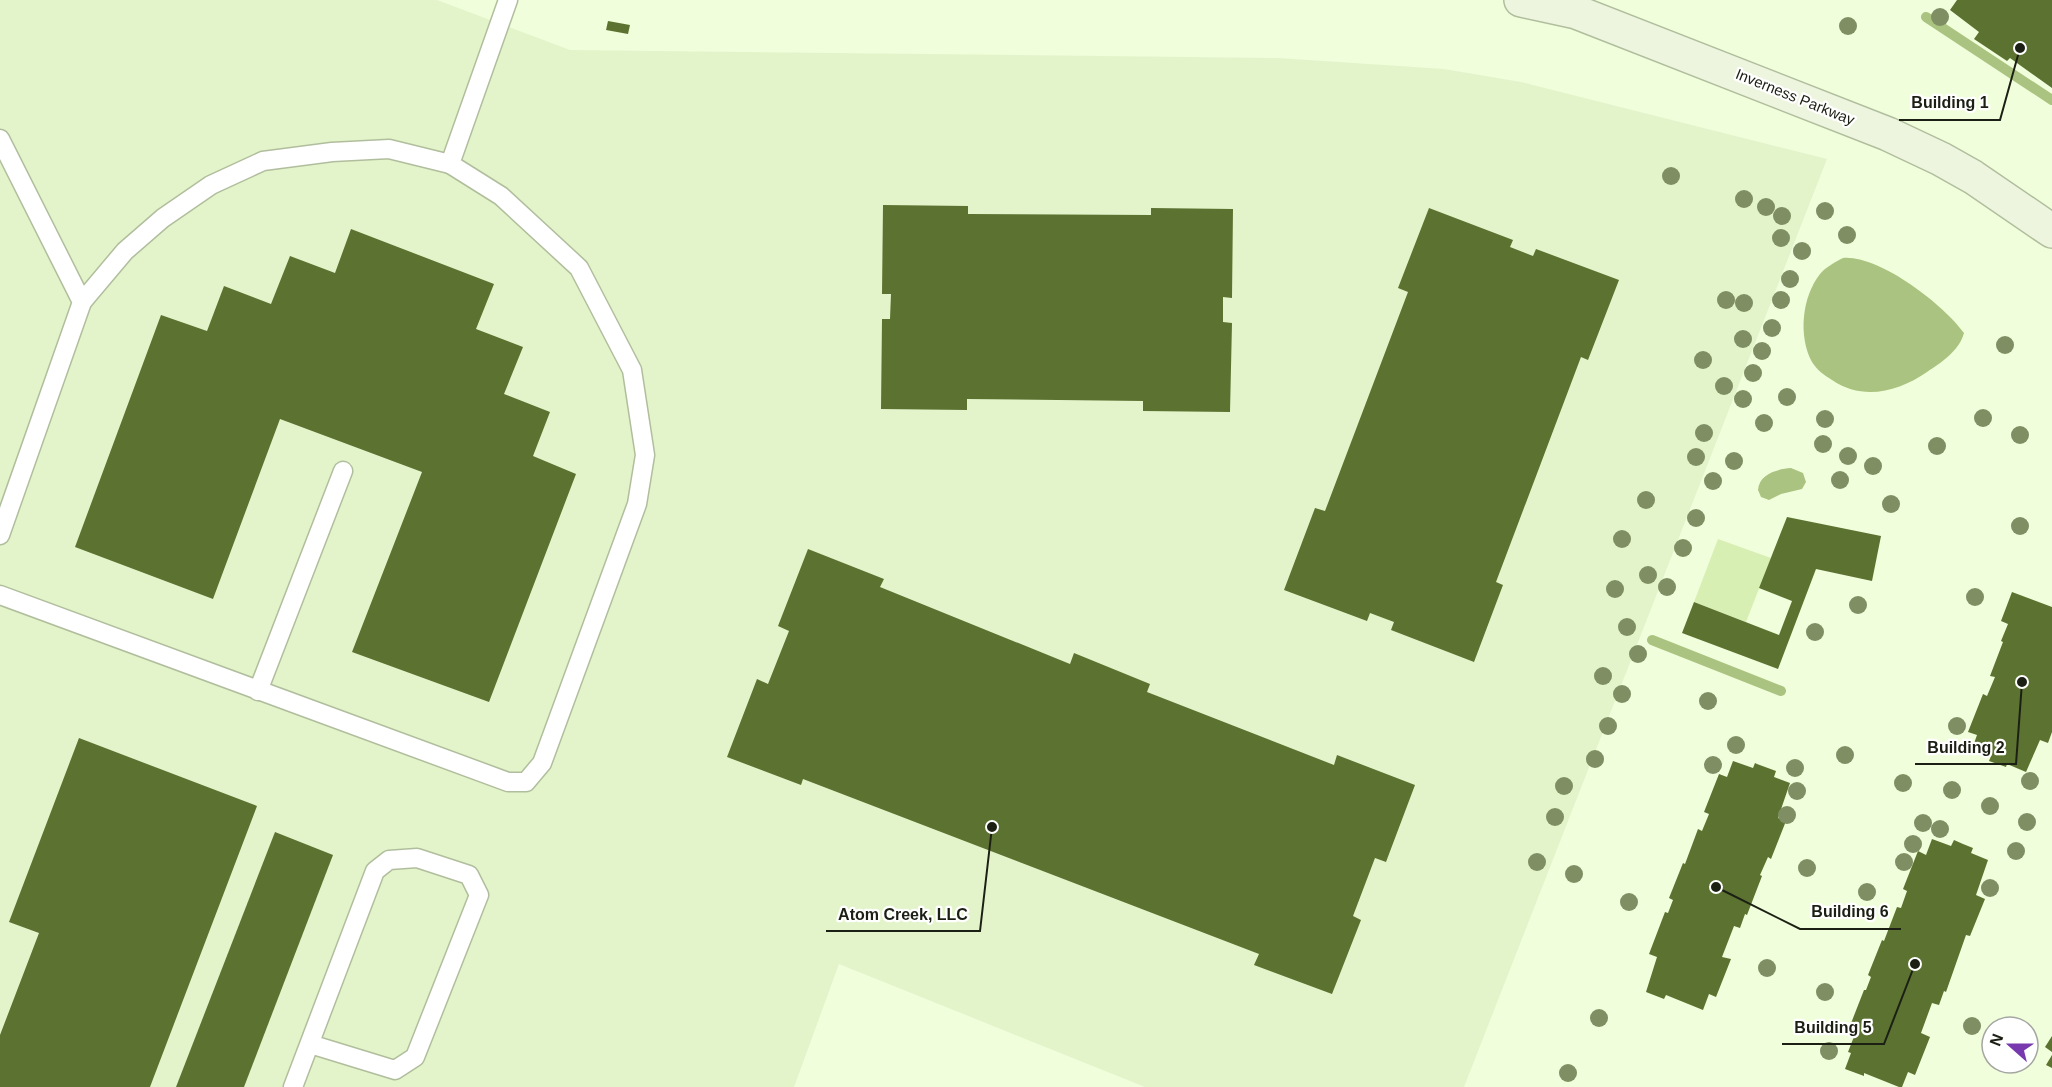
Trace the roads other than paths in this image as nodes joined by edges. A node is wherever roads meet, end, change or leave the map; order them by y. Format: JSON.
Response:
{"nodes":[{"id":1,"x":508,"y":0,"type":"edge"},
{"id":2,"x":1521,"y":0,"type":"edge"},
{"id":3,"x":0,"y":139,"type":"edge"},
{"id":4,"x":450,"y":164,"type":"junction"},
{"id":5,"x":2052,"y":231,"type":"edge"},
{"id":6,"x":82,"y":302,"type":"junction"},
{"id":7,"x":343,"y":471,"type":"dead end"},
{"id":8,"x":0,"y":536,"type":"edge"},
{"id":9,"x":0,"y":595,"type":"edge"},
{"id":10,"x":258,"y":691,"type":"junction"},
{"id":11,"x":310,"y":1044,"type":"junction"},
{"id":12,"x":293,"y":1087,"type":"edge"}],
"edges":[{"from":1,"to":4,"type":"lane"},
{"from":2,"to":5,"type":"main road","name":"Inverness Parkway"},
{"from":3,"to":6,"type":"lane"},
{"from":4,"to":6,"type":"lane"},
{"from":4,"to":10,"type":"lane"},
{"from":6,"to":8,"type":"lane"},
{"from":7,"to":10,"type":"lane"},
{"from":9,"to":10,"type":"lane"},
{"from":11,"to":11,"type":"lane"},
{"from":11,"to":12,"type":"lane"}]}
